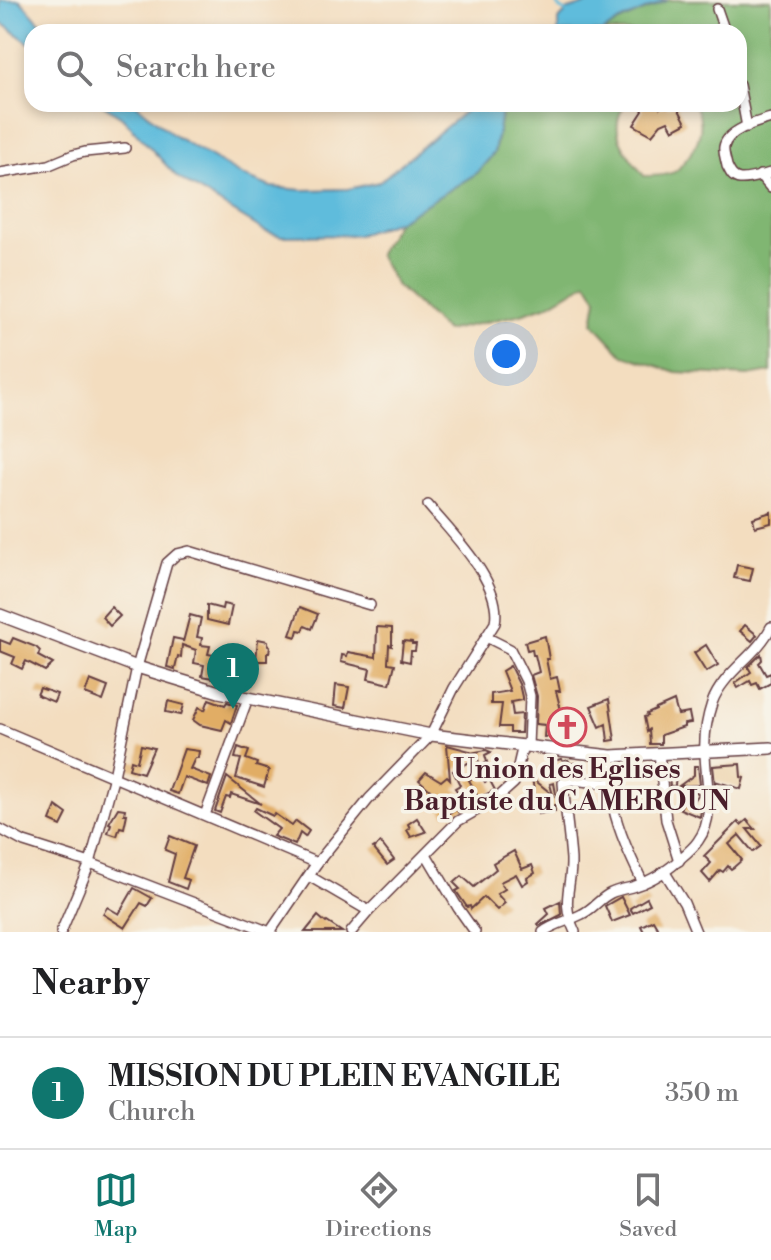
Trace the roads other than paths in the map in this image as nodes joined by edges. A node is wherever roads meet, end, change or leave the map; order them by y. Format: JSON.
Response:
{"nodes":[{"id":1,"x":717,"y":9,"type":"dead end"},
{"id":2,"x":722,"y":24,"type":"edge"},
{"id":3,"x":746,"y":112,"type":"edge"},
{"id":4,"x":771,"y":118,"type":"edge"},
{"id":5,"x":747,"y":127,"type":"junction"},
{"id":6,"x":125,"y":148,"type":"dead end"},
{"id":7,"x":0,"y":173,"type":"edge"},
{"id":8,"x":766,"y":174,"type":"edge"},
{"id":9,"x":771,"y":188,"type":"edge"},
{"id":10,"x":428,"y":505,"type":"dead end"},
{"id":11,"x":370,"y":605,"type":"dead end"},
{"id":12,"x":0,"y":615,"type":"edge"},
{"id":13,"x":771,"y":627,"type":"edge"},
{"id":14,"x":486,"y":637,"type":"junction"},
{"id":15,"x":137,"y":667,"type":"junction"},
{"id":16,"x":248,"y":698,"type":"junction"},
{"id":17,"x":0,"y":729,"type":"edge"},
{"id":18,"x":431,"y":735,"type":"junction"},
{"id":19,"x":526,"y":746,"type":"junction"},
{"id":20,"x":705,"y":751,"type":"junction"},
{"id":21,"x":770,"y":751,"type":"edge"},
{"id":22,"x":659,"y":753,"type":"junction"},
{"id":23,"x":611,"y":756,"type":"junction"},
{"id":24,"x":114,"y":776,"type":"junction"},
{"id":25,"x":611,"y":784,"type":"junction"},
{"id":26,"x":205,"y":815,"type":"junction"},
{"id":27,"x":0,"y":829,"type":"edge"},
{"id":28,"x":426,"y":854,"type":"junction"},
{"id":29,"x":679,"y":861,"type":"junction"},
{"id":30,"x":90,"y":863,"type":"junction"},
{"id":31,"x":317,"y":863,"type":"junction"},
{"id":32,"x":664,"y":871,"type":"junction"},
{"id":33,"x":309,"y":876,"type":"junction"},
{"id":34,"x":643,"y":883,"type":"junction"},
{"id":35,"x":369,"y":911,"type":"junction"},
{"id":36,"x":569,"y":920,"type":"junction"},
{"id":37,"x":61,"y":932,"type":"edge"},
{"id":38,"x":351,"y":932,"type":"edge"},
{"id":39,"x":475,"y":932,"type":"edge"},
{"id":40,"x":543,"y":932,"type":"edge"},
{"id":41,"x":575,"y":932,"type":"edge"},
{"id":42,"x":696,"y":932,"type":"edge"}],
"edges":[{"from":1,"to":2,"type":"street"},
{"from":3,"to":5,"type":"street"},
{"from":4,"to":5,"type":"street"},
{"from":5,"to":8,"type":"street"},
{"from":6,"to":7,"type":"street"},
{"from":8,"to":9,"type":"street"},
{"from":10,"to":14,"type":"street"},
{"from":11,"to":15,"type":"street"},
{"from":12,"to":15,"type":"street"},
{"from":13,"to":20,"type":"street"},
{"from":14,"to":18,"type":"street"},
{"from":14,"to":19,"type":"street"},
{"from":15,"to":16,"type":"street"},
{"from":15,"to":24,"type":"street"},
{"from":16,"to":18,"type":"street"},
{"from":16,"to":26,"type":"street"},
{"from":17,"to":24,"type":"street"},
{"from":18,"to":19,"type":"street"},
{"from":18,"to":31,"type":"street"},
{"from":19,"to":23,"type":"street"},
{"from":19,"to":28,"type":"street"},
{"from":20,"to":21,"type":"street"},
{"from":20,"to":22,"type":"street"},
{"from":20,"to":29,"type":"street"},
{"from":22,"to":23,"type":"street"},
{"from":22,"to":29,"type":"street"},
{"from":23,"to":25,"type":"street"},
{"from":24,"to":26,"type":"street"},
{"from":24,"to":30,"type":"street"},
{"from":25,"to":34,"type":"street"},
{"from":25,"to":36,"type":"street"},
{"from":26,"to":31,"type":"street"},
{"from":27,"to":30,"type":"street"},
{"from":28,"to":35,"type":"street"},
{"from":28,"to":39,"type":"street"},
{"from":29,"to":32,"type":"street"},
{"from":30,"to":33,"type":"street"},
{"from":30,"to":37,"type":"street"},
{"from":31,"to":33,"type":"street"},
{"from":32,"to":34,"type":"street"},
{"from":32,"to":42,"type":"street"},
{"from":33,"to":35,"type":"street"},
{"from":34,"to":36,"type":"street"},
{"from":35,"to":38,"type":"street"},
{"from":36,"to":40,"type":"street"},
{"from":36,"to":41,"type":"street"}]}
